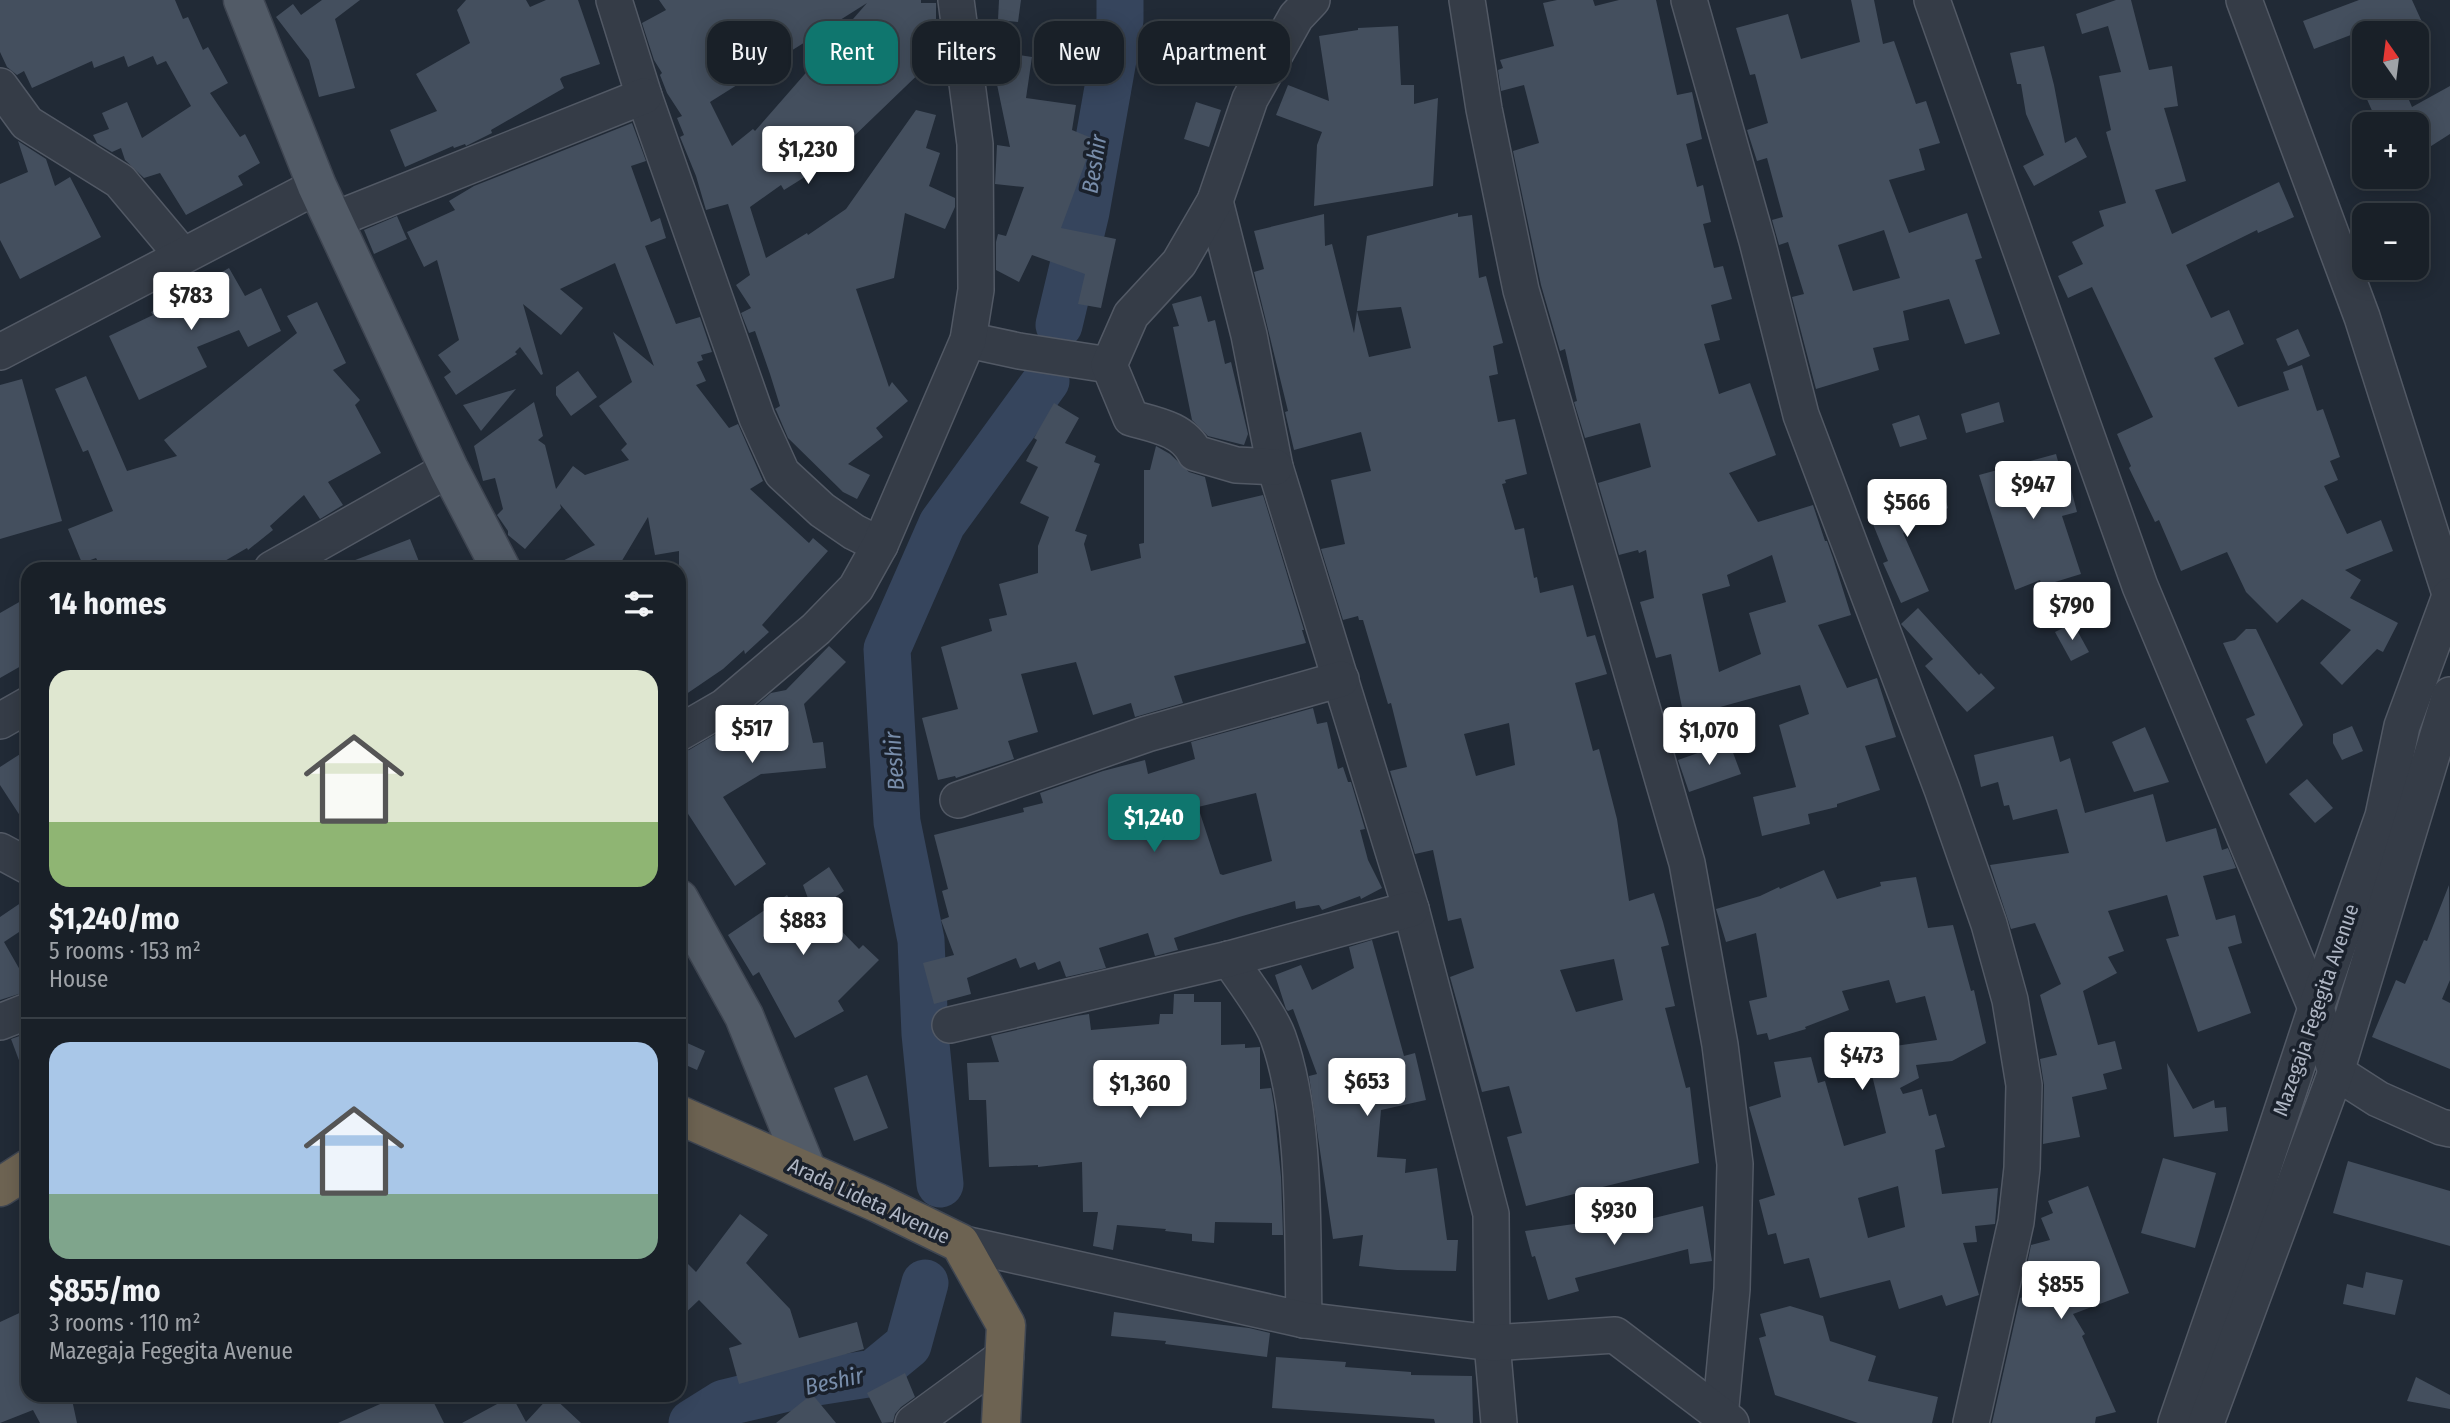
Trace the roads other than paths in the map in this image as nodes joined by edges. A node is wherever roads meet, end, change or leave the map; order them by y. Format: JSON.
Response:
{"nodes":[{"id":1,"x":243,"y":0,"type":"edge"},
{"id":2,"x":614,"y":0,"type":"edge"},
{"id":3,"x":956,"y":0,"type":"edge"},
{"id":4,"x":1312,"y":0,"type":"edge"},
{"id":5,"x":1467,"y":0,"type":"edge"},
{"id":6,"x":1689,"y":0,"type":"edge"},
{"id":7,"x":1932,"y":0,"type":"edge"},
{"id":8,"x":2244,"y":0,"type":"edge"},
{"id":9,"x":0,"y":86,"type":"edge"},
{"id":10,"x":643,"y":96,"type":"junction"},
{"id":11,"x":13,"y":129,"type":"edge"},
{"id":12,"x":317,"y":186,"type":"junction"},
{"id":13,"x":1215,"y":201,"type":"junction"},
{"id":14,"x":334,"y":220,"type":"junction"},
{"id":15,"x":182,"y":255,"type":"junction"},
{"id":16,"x":968,"y":340,"type":"junction"},
{"id":17,"x":0,"y":352,"type":"edge"},
{"id":18,"x":1108,"y":365,"type":"junction"},
{"id":19,"x":1275,"y":467,"type":"junction"},
{"id":20,"x":449,"y":469,"type":"junction"},
{"id":21,"x":880,"y":545,"type":"junction"},
{"id":22,"x":284,"y":562,"type":"edge"},
{"id":23,"x":497,"y":562,"type":"edge"},
{"id":24,"x":2450,"y":595,"type":"edge"},
{"id":25,"x":1341,"y":679,"type":"junction"},
{"id":26,"x":2450,"y":695,"type":"edge"},
{"id":27,"x":21,"y":709,"type":"edge"},
{"id":28,"x":0,"y":721,"type":"edge"},
{"id":29,"x":686,"y":729,"type":"edge"},
{"id":30,"x":958,"y":800,"type":"dead end"},
{"id":31,"x":0,"y":851,"type":"edge"},
{"id":32,"x":21,"y":862,"type":"edge"},
{"id":33,"x":1411,"y":909,"type":"junction"},
{"id":34,"x":686,"y":912,"type":"edge"},
{"id":35,"x":1229,"y":960,"type":"junction"},
{"id":36,"x":2316,"y":1008,"type":"junction"},
{"id":37,"x":21,"y":1014,"type":"edge"},
{"id":38,"x":0,"y":1022,"type":"edge"},
{"id":39,"x":950,"y":1025,"type":"dead end"},
{"id":40,"x":2336,"y":1072,"type":"junction"},
{"id":41,"x":686,"y":1118,"type":"edge"},
{"id":42,"x":2450,"y":1129,"type":"edge"},
{"id":43,"x":807,"y":1171,"type":"junction"},
{"id":44,"x":21,"y":1174,"type":"edge"},
{"id":45,"x":0,"y":1187,"type":"edge"},
{"id":46,"x":960,"y":1243,"type":"junction"},
{"id":47,"x":1304,"y":1320,"type":"junction"},
{"id":48,"x":1492,"y":1343,"type":"junction"},
{"id":49,"x":1006,"y":1355,"type":"junction"},
{"id":50,"x":1726,"y":1420,"type":"edge"},
{"id":51,"x":913,"y":1423,"type":"edge"},
{"id":52,"x":1001,"y":1423,"type":"edge"},
{"id":53,"x":1499,"y":1423,"type":"edge"},
{"id":54,"x":1971,"y":1423,"type":"edge"},
{"id":55,"x":2176,"y":1423,"type":"edge"},
{"id":56,"x":2207,"y":1423,"type":"edge"}],
"edges":[{"from":1,"to":12,"type":"main road"},
{"from":2,"to":10,"type":"street"},
{"from":3,"to":16,"type":"street"},
{"from":4,"to":13,"type":"street"},
{"from":5,"to":50,"type":"street"},
{"from":6,"to":54,"type":"street"},
{"from":7,"to":36,"type":"street"},
{"from":8,"to":24,"type":"street"},
{"from":9,"to":11,"type":"street"},
{"from":10,"to":14,"type":"street"},
{"from":10,"to":21,"type":"street"},
{"from":11,"to":15,"type":"street"},
{"from":12,"to":14,"type":"main road"},
{"from":12,"to":15,"type":"street"},
{"from":13,"to":18,"type":"street"},
{"from":13,"to":19,"type":"street"},
{"from":14,"to":20,"type":"main road"},
{"from":15,"to":17,"type":"street"},
{"from":16,"to":18,"type":"street"},
{"from":16,"to":21,"type":"street"},
{"from":18,"to":19,"type":"street"},
{"from":19,"to":25,"type":"street"},
{"from":20,"to":22,"type":"street"},
{"from":20,"to":23,"type":"main road"},
{"from":21,"to":29,"type":"street"},
{"from":24,"to":36,"type":"street","name":"Mazegaja Fegegita Avenue"},
{"from":25,"to":30,"type":"street"},
{"from":25,"to":33,"type":"street"},
{"from":26,"to":40,"type":"street","name":"Mazegaja Fegegita Avenue"},
{"from":27,"to":28,"type":"street"},
{"from":31,"to":32,"type":"street"},
{"from":33,"to":35,"type":"street"},
{"from":33,"to":48,"type":"street"},
{"from":34,"to":43,"type":"main road"},
{"from":35,"to":39,"type":"street"},
{"from":35,"to":47,"type":"street"},
{"from":36,"to":40,"type":"street"},
{"from":36,"to":55,"type":"street","name":"Mazegaja Fegegita Avenue"},
{"from":37,"to":38,"type":"street"},
{"from":40,"to":42,"type":"street"},
{"from":40,"to":56,"type":"street","name":"Mazegaja Fegegita Avenue"},
{"from":41,"to":43,"type":"highway","name":"Arada Lideta Avenue"},
{"from":43,"to":46,"type":"highway","name":"Arada Lideta Avenue"},
{"from":44,"to":45,"type":"highway"},
{"from":46,"to":47,"type":"street"},
{"from":46,"to":49,"type":"highway","name":"Arada Lideta Avenue"},
{"from":47,"to":48,"type":"street"},
{"from":48,"to":50,"type":"street"},
{"from":48,"to":53,"type":"street"},
{"from":49,"to":51,"type":"street"},
{"from":49,"to":52,"type":"highway","name":"Arada Lideta Avenue"}]}
